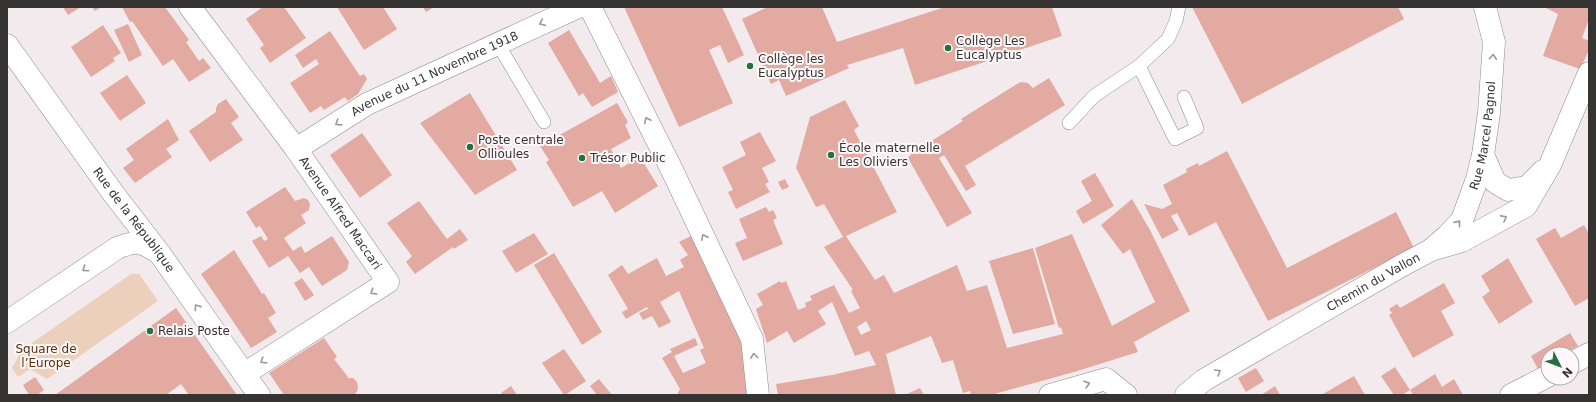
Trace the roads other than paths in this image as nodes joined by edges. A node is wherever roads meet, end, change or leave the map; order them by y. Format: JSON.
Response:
{"nodes":[{"id":1,"x":190,"y":7,"type":"edge"},
{"id":2,"x":578,"y":7,"type":"edge"},
{"id":3,"x":590,"y":7,"type":"edge"},
{"id":4,"x":1179,"y":7,"type":"edge"},
{"id":5,"x":1485,"y":7,"type":"edge"},
{"id":6,"x":498,"y":44,"type":"junction"},
{"id":7,"x":7,"y":45,"type":"edge"},
{"id":8,"x":1139,"y":66,"type":"junction"},
{"id":9,"x":1589,"y":73,"type":"edge"},
{"id":10,"x":1184,"y":97,"type":"dead end"},
{"id":11,"x":544,"y":122,"type":"dead end"},
{"id":12,"x":1069,"y":123,"type":"dead end"},
{"id":13,"x":296,"y":150,"type":"junction"},
{"id":14,"x":1483,"y":155,"type":"junction"},
{"id":15,"x":1550,"y":165,"type":"junction"},
{"id":16,"x":113,"y":193,"type":"junction"},
{"id":17,"x":117,"y":248,"type":"junction"},
{"id":18,"x":1431,"y":250,"type":"junction"},
{"id":19,"x":160,"y":254,"type":"junction"},
{"id":20,"x":7,"y":322,"type":"edge"},
{"id":21,"x":1589,"y":354,"type":"edge"},
{"id":22,"x":1580,"y":359,"type":"edge"},
{"id":23,"x":244,"y":374,"type":"junction"},
{"id":24,"x":1540,"y":380,"type":"edge"},
{"id":25,"x":259,"y":395,"type":"edge"},
{"id":26,"x":758,"y":395,"type":"edge"},
{"id":27,"x":1050,"y":395,"type":"edge"},
{"id":28,"x":1126,"y":395,"type":"edge"},
{"id":29,"x":1186,"y":395,"type":"edge"},
{"id":30,"x":1511,"y":395,"type":"edge"}],
"edges":[{"from":1,"to":13,"type":"street","name":"Avenue Alfred Maccari"},
{"from":2,"to":6,"type":"street","name":"Avenue du 11 Novembre 1918","one_way":true},
{"from":26,"to":3,"type":"street","one_way":true},
{"from":4,"to":8,"type":"lane"},
{"from":14,"to":5,"type":"street","name":"Rue Marcel Pagnol","one_way":true},
{"from":6,"to":11,"type":"lane"},
{"from":6,"to":13,"type":"street","name":"Avenue du 11 Novembre 1918","one_way":true},
{"from":7,"to":16,"type":"street","name":"Rue de la République"},
{"from":8,"to":10,"type":"lane"},
{"from":8,"to":12,"type":"lane"},
{"from":9,"to":15,"type":"street","name":"Chemin du Vallon"},
{"from":13,"to":23,"type":"street","name":"Avenue Alfred Maccari","one_way":true},
{"from":14,"to":15,"type":"street","name":"Chemin du Vallon"},
{"from":18,"to":14,"type":"street","name":"Rue Marcel Pagnol","one_way":true},
{"from":18,"to":15,"type":"street","name":"Chemin du Vallon","one_way":true},
{"from":16,"to":17,"type":"street"},
{"from":16,"to":19,"type":"street","name":"Rue de la République"},
{"from":17,"to":19,"type":"street"},
{"from":17,"to":20,"type":"street","one_way":true},
{"from":29,"to":18,"type":"street","name":"Chemin du Vallon","one_way":true},
{"from":23,"to":19,"type":"street","name":"Rue de la République","one_way":true},
{"from":21,"to":22,"type":"street"},
{"from":23,"to":25,"type":"street","name":"Rue de la République"},
{"from":24,"to":30,"type":"street"},
{"from":27,"to":28,"type":"street","one_way":true}]}
